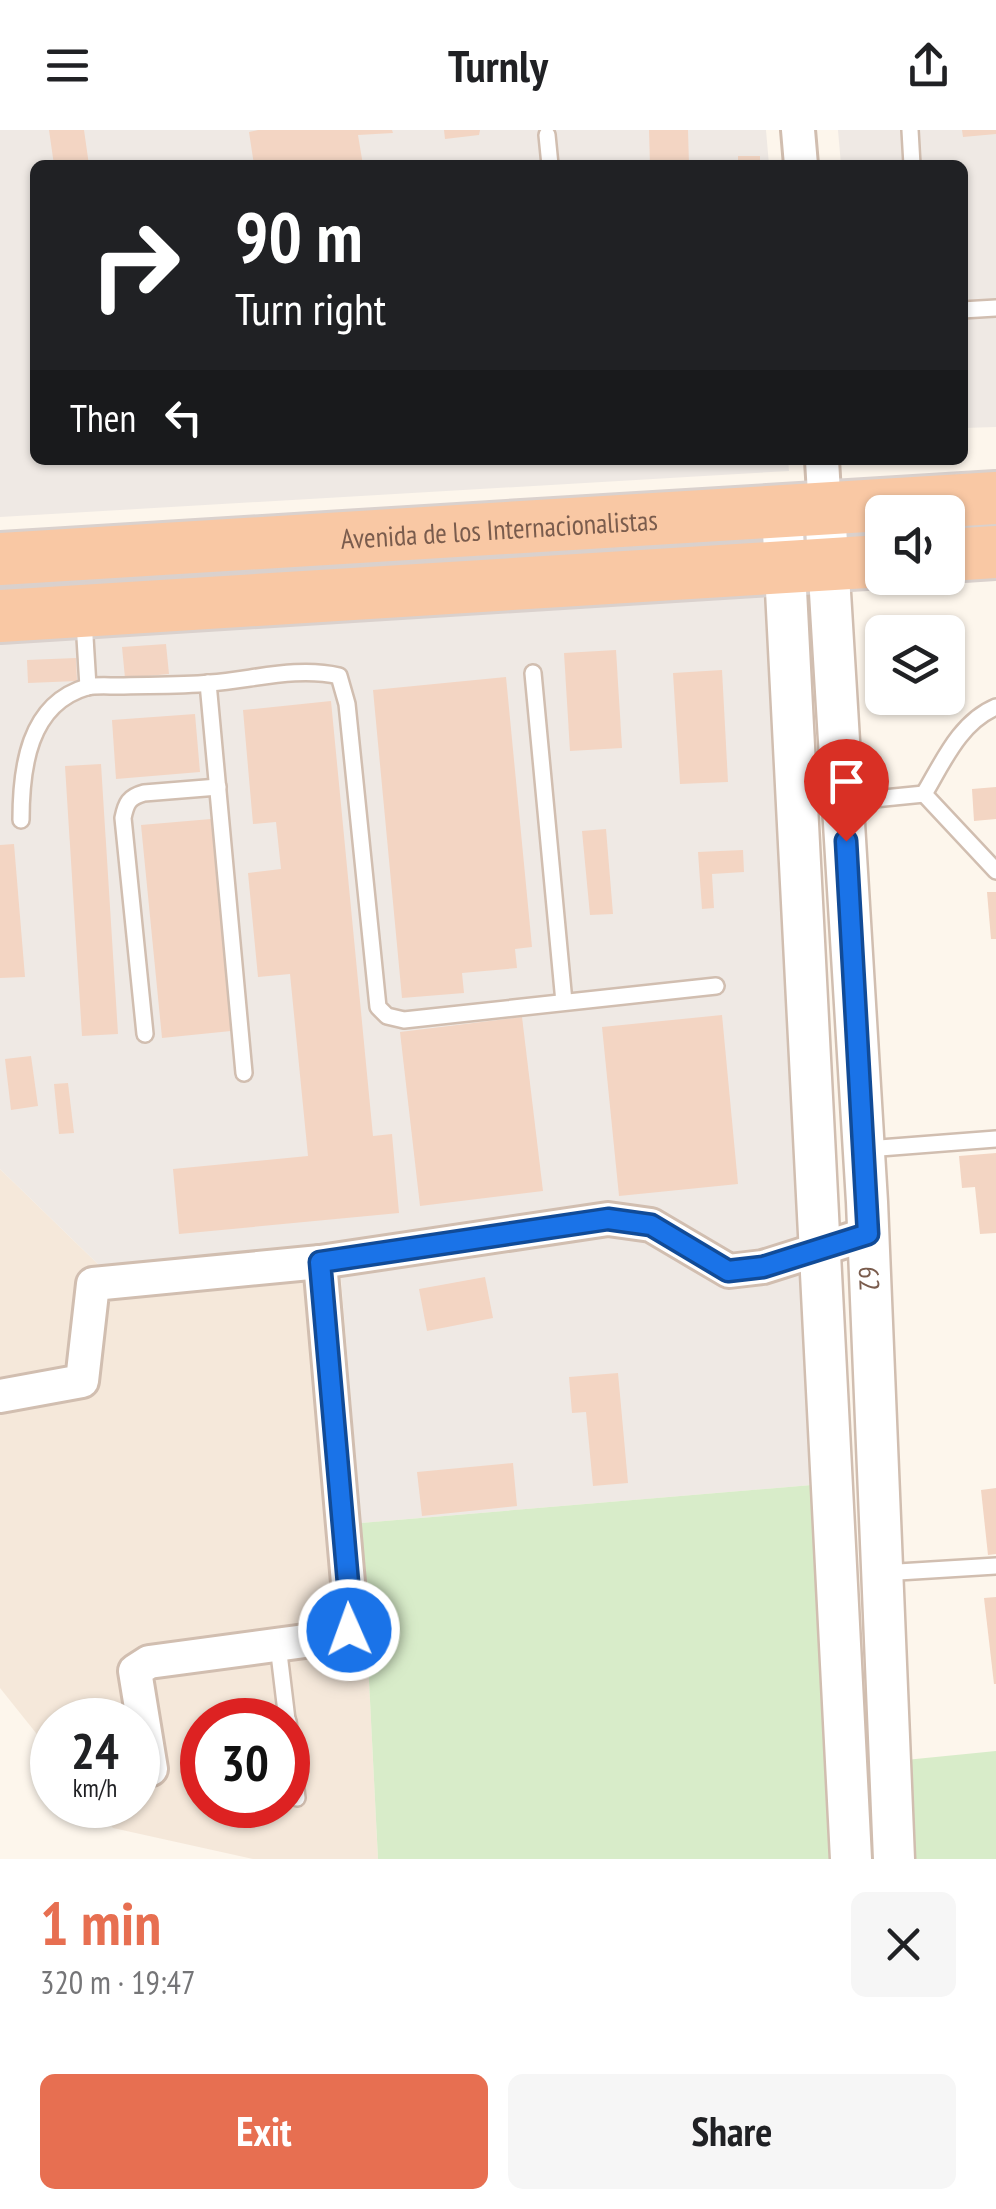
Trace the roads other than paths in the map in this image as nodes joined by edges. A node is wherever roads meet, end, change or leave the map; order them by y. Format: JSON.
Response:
{"nodes":[{"id":1,"x":798,"y":130,"type":"edge"},
{"id":2,"x":910,"y":130,"type":"edge"},
{"id":3,"x":546,"y":135,"type":"dead end"},
{"id":4,"x":549,"y":160,"type":"edge"},
{"id":5,"x":801,"y":160,"type":"edge"},
{"id":6,"x":912,"y":160,"type":"edge"},
{"id":7,"x":996,"y":308,"type":"edge"},
{"id":8,"x":968,"y":310,"type":"edge"},
{"id":9,"x":810,"y":494,"type":"edge"},
{"id":10,"x":996,"y":498,"type":"edge"},
{"id":11,"x":996,"y":552,"type":"edge"},
{"id":12,"x":965,"y":555,"type":"edge"},
{"id":13,"x":0,"y":559,"type":"edge"},
{"id":14,"x":865,"y":562,"type":"edge"},
{"id":15,"x":807,"y":567,"type":"junction"},
{"id":16,"x":84,"y":611,"type":"junction"},
{"id":17,"x":0,"y":616,"type":"edge"},
{"id":18,"x":534,"y":672,"type":"dead end"},
{"id":19,"x":208,"y":684,"type":"junction"},
{"id":20,"x":88,"y":687,"type":"junction"},
{"id":21,"x":996,"y":707,"type":"edge"},
{"id":22,"x":218,"y":786,"type":"junction"},
{"id":23,"x":924,"y":794,"type":"junction"},
{"id":24,"x":843,"y":802,"type":"junction"},
{"id":25,"x":21,"y":820,"type":"dead end"},
{"id":26,"x":996,"y":871,"type":"edge"},
{"id":27,"x":716,"y":986,"type":"dead end"},
{"id":28,"x":564,"y":1002,"type":"junction"},
{"id":29,"x":145,"y":1034,"type":"dead end"},
{"id":30,"x":244,"y":1073,"type":"dead end"},
{"id":31,"x":996,"y":1139,"type":"edge"},
{"id":32,"x":864,"y":1150,"type":"junction"},
{"id":33,"x":868,"y":1234,"type":"junction"},
{"id":34,"x":822,"y":1250,"type":"junction"},
{"id":35,"x":320,"y":1262,"type":"junction"},
{"id":36,"x":0,"y":1396,"type":"edge"},
{"id":37,"x":996,"y":1566,"type":"edge"},
{"id":38,"x":882,"y":1573,"type":"junction"},
{"id":39,"x":278,"y":1644,"type":"junction"},
{"id":40,"x":139,"y":1698,"type":"edge"},
{"id":41,"x":284,"y":1698,"type":"edge"},
{"id":42,"x":850,"y":1859,"type":"edge"},
{"id":43,"x":894,"y":1859,"type":"edge"}],
"edges":[{"from":1,"to":5,"type":"street"},
{"from":2,"to":6,"type":"lane"},
{"from":3,"to":4,"type":"lane"},
{"from":7,"to":8,"type":"lane"},
{"from":9,"to":10,"type":"highway","name":"Avenida de los Internacionalistas"},
{"from":9,"to":13,"type":"highway","name":"Avenida de los Internacionalistas"},
{"from":9,"to":15,"type":"street","name":"62"},
{"from":11,"to":12,"type":"highway"},
{"from":14,"to":15,"type":"highway","name":"Avenida de los Internacionalistas"},
{"from":15,"to":16,"type":"highway","name":"Avenida de los Internacionalistas"},
{"from":15,"to":24,"type":"street","name":"62"},
{"from":15,"to":34,"type":"street","name":"62"},
{"from":16,"to":17,"type":"highway","name":"Avenida de los Internacionalistas"},
{"from":16,"to":20,"type":"lane"},
{"from":18,"to":28,"type":"lane"},
{"from":19,"to":20,"type":"lane"},
{"from":19,"to":22,"type":"lane"},
{"from":19,"to":28,"type":"lane"},
{"from":20,"to":25,"type":"lane"},
{"from":21,"to":23,"type":"lane"},
{"from":22,"to":29,"type":"lane"},
{"from":22,"to":30,"type":"lane"},
{"from":23,"to":24,"type":"lane"},
{"from":23,"to":26,"type":"lane"},
{"from":24,"to":32,"type":"street","name":"62"},
{"from":27,"to":28,"type":"lane"},
{"from":31,"to":32,"type":"lane"},
{"from":32,"to":33,"type":"street","name":"62"},
{"from":33,"to":34,"type":"street"},
{"from":33,"to":38,"type":"street","name":"62"},
{"from":34,"to":35,"type":"street"},
{"from":34,"to":42,"type":"street","name":"62"},
{"from":35,"to":36,"type":"street"},
{"from":35,"to":39,"type":"street"},
{"from":37,"to":38,"type":"lane"},
{"from":38,"to":43,"type":"street","name":"62"},
{"from":39,"to":40,"type":"street"},
{"from":39,"to":41,"type":"lane"}]}
